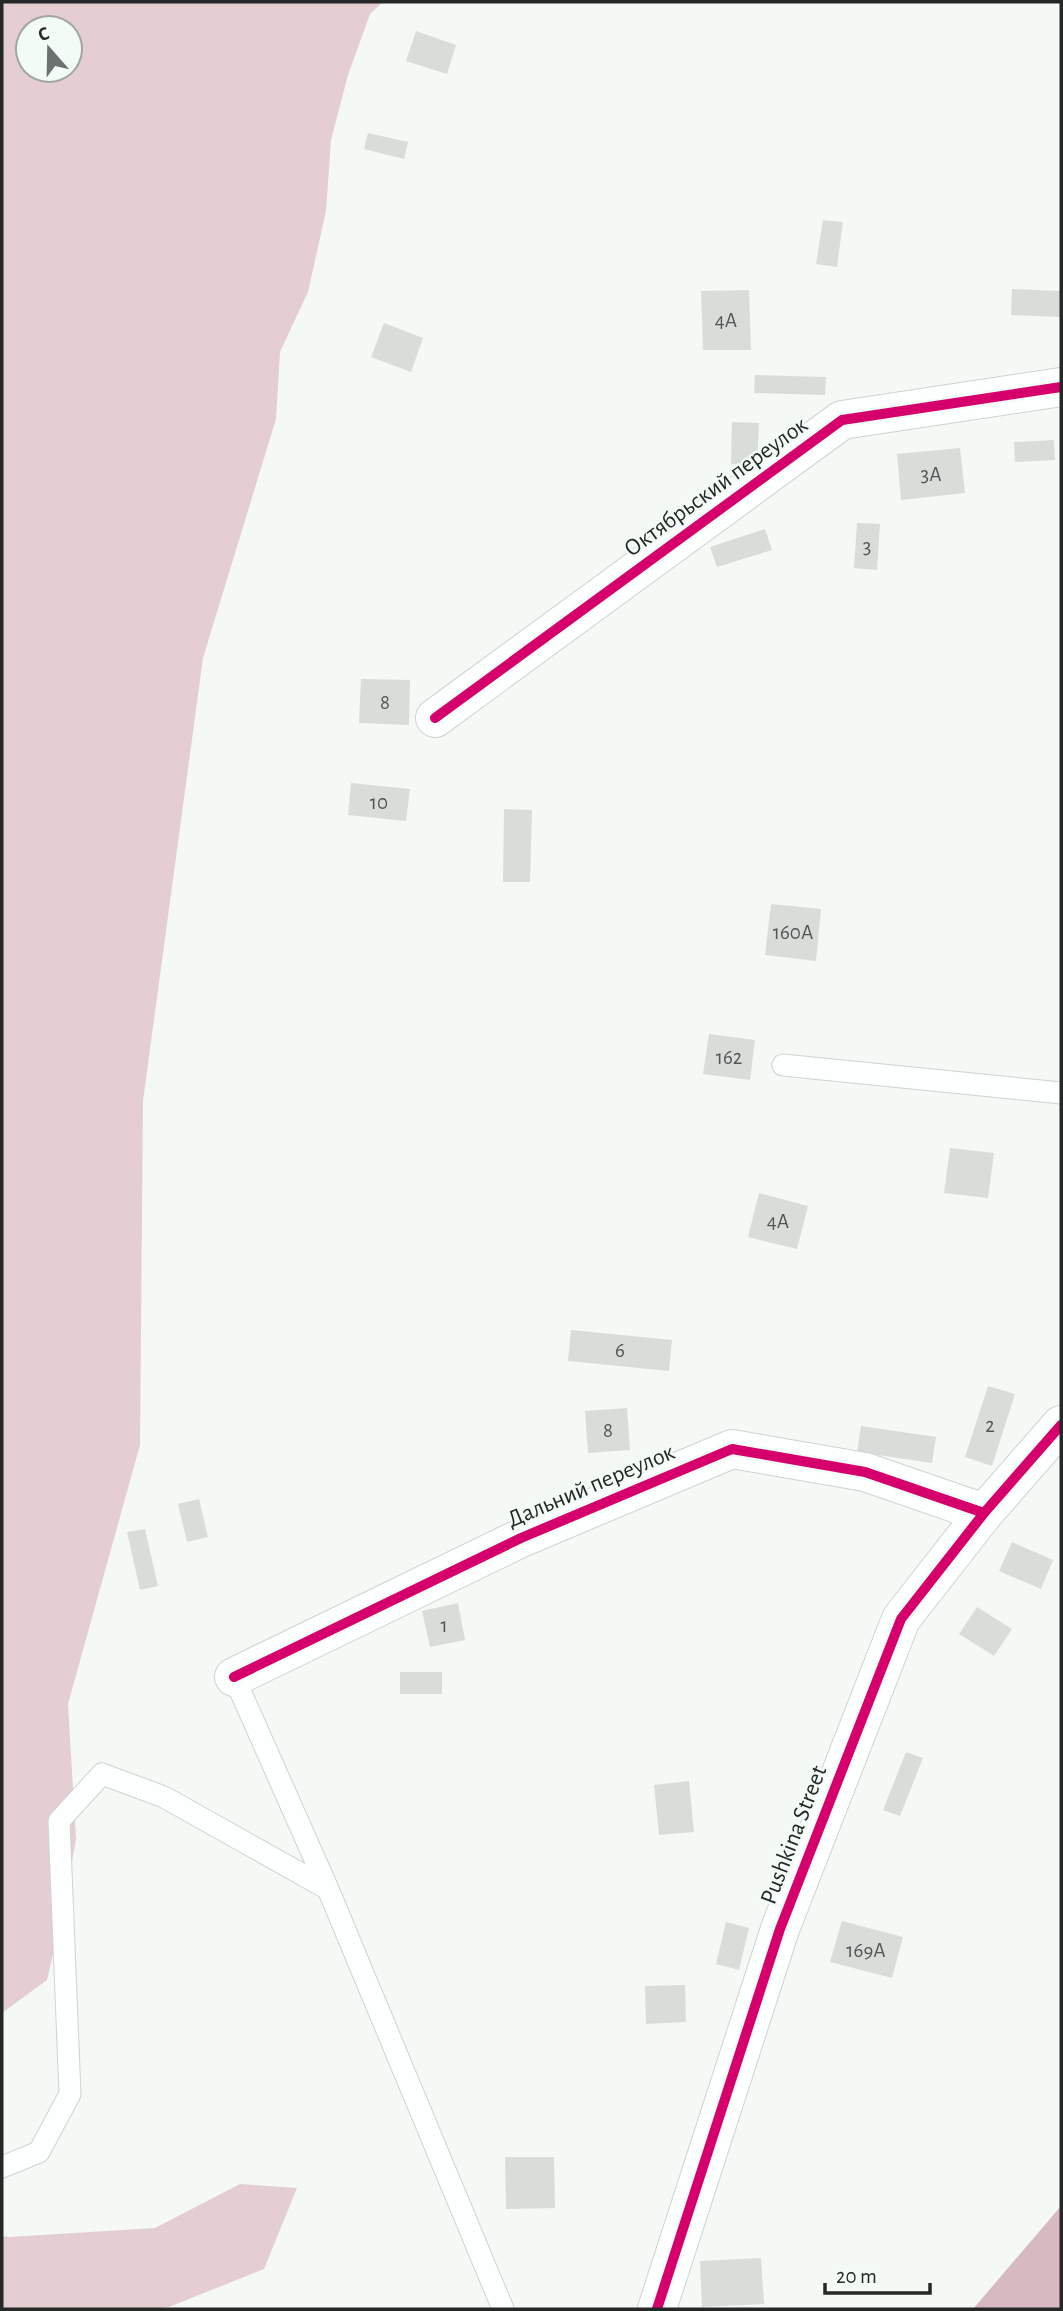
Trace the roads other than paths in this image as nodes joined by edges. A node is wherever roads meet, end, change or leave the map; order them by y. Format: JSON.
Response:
{"nodes":[{"id":1,"x":1061,"y":387,"type":"edge"},
{"id":2,"x":435,"y":718,"type":"dead end"},
{"id":3,"x":783,"y":1065,"type":"dead end"},
{"id":4,"x":1061,"y":1093,"type":"edge"},
{"id":5,"x":1061,"y":1425,"type":"edge"},
{"id":6,"x":984,"y":1513,"type":"junction"},
{"id":7,"x":234,"y":1677,"type":"joint"},
{"id":8,"x":328,"y":1889,"type":"junction"},
{"id":9,"x":2,"y":2167,"type":"edge"},
{"id":10,"x":503,"y":2309,"type":"edge"},
{"id":11,"x":657,"y":2309,"type":"edge"}],
"edges":[{"from":1,"to":2,"type":"street","name":"Октябрьский переулок"},
{"from":3,"to":4,"type":"lane"},
{"from":5,"to":6,"type":"street","name":"Pushkina Street"},
{"from":6,"to":7,"type":"street","name":"Дальний переулок"},
{"from":6,"to":11,"type":"street","name":"Pushkina Street"},
{"from":7,"to":8,"type":"lane"},
{"from":8,"to":9,"type":"lane"},
{"from":8,"to":10,"type":"lane"}]}
